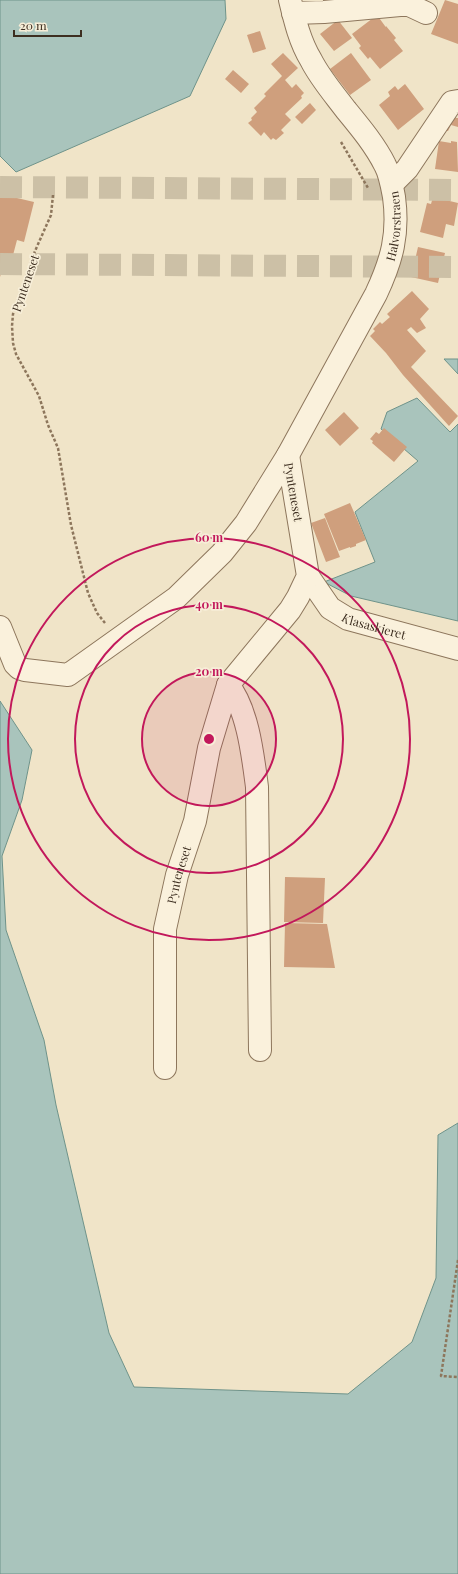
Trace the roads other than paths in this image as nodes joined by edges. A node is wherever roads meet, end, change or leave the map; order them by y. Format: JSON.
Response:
{"nodes":[{"id":1,"x":416,"y":6,"type":"edge"},
{"id":2,"x":292,"y":7,"type":"edge"},
{"id":3,"x":458,"y":101,"type":"edge"},
{"id":4,"x":392,"y":184,"type":"junction"},
{"id":5,"x":288,"y":455,"type":"junction"},
{"id":6,"x":308,"y":576,"type":"junction"},
{"id":7,"x":0,"y":627,"type":"edge"},
{"id":8,"x":458,"y":649,"type":"edge"},
{"id":9,"x":228,"y":685,"type":"junction"},
{"id":10,"x":260,"y":1050,"type":"dead end"},
{"id":11,"x":165,"y":1068,"type":"dead end"}],
"edges":[{"from":1,"to":2,"type":"street"},
{"from":2,"to":4,"type":"street","name":"Halvorstraen"},
{"from":3,"to":4,"type":"street"},
{"from":4,"to":5,"type":"street","name":"Halvorstraen"},
{"from":5,"to":6,"type":"street","name":"Pynteneset"},
{"from":5,"to":7,"type":"street","name":"Pynteneset"},
{"from":6,"to":8,"type":"street","name":"Klasaskjeret"},
{"from":6,"to":9,"type":"street","name":"Pynteneset"},
{"from":9,"to":10,"type":"street"},
{"from":9,"to":11,"type":"street","name":"Pynteneset"}]}
